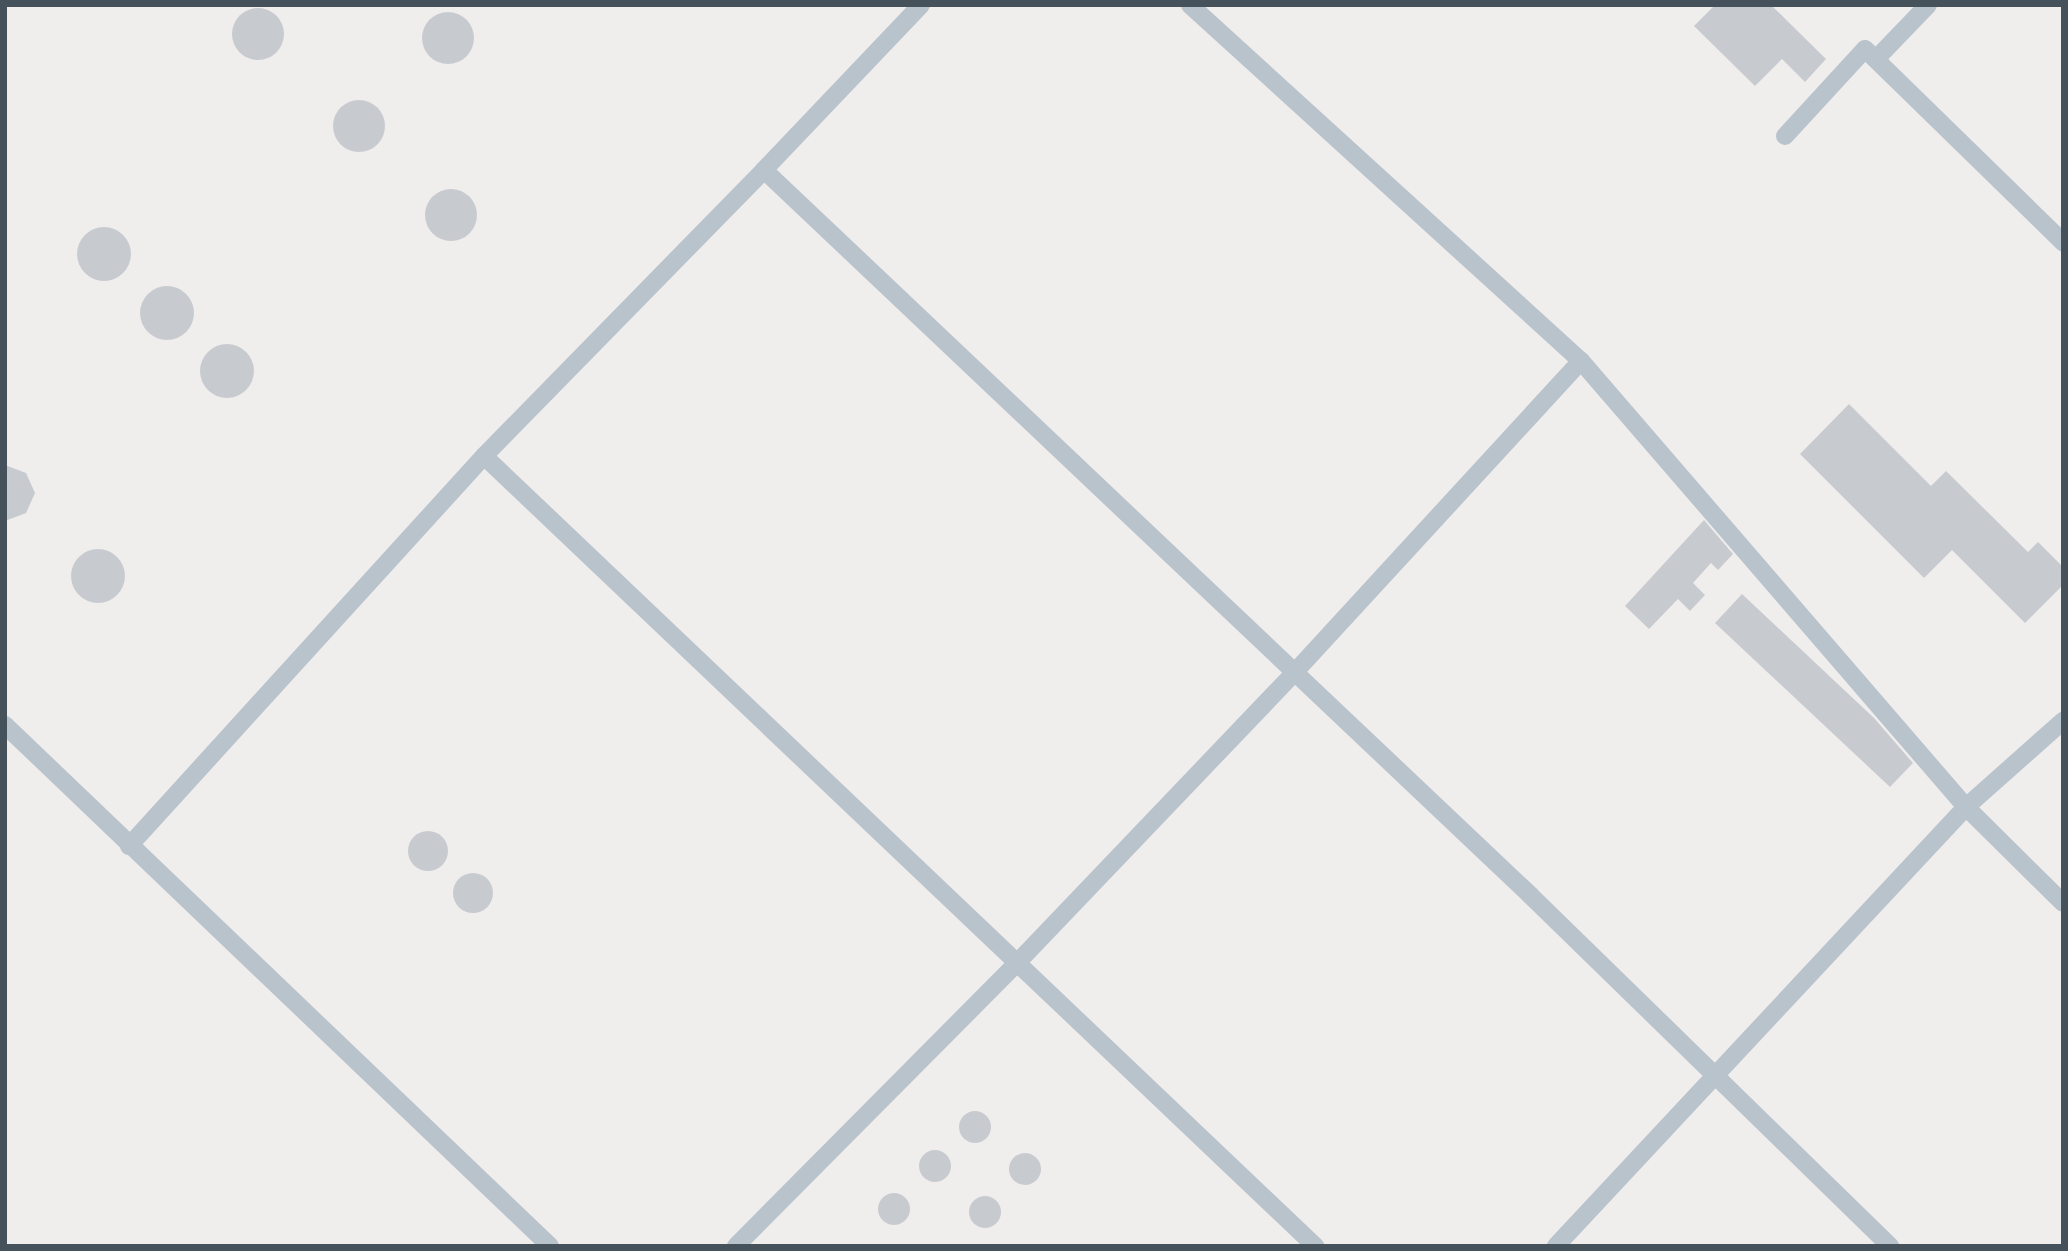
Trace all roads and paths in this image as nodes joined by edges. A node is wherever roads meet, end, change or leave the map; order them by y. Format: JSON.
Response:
{"nodes":[{"id":1,"x":920,"y":5,"type":"edge"},
{"id":2,"x":1190,"y":5,"type":"edge"},
{"id":3,"x":1928,"y":5,"type":"edge"},
{"id":4,"x":1876,"y":59,"type":"junction"},
{"id":5,"x":1785,"y":136,"type":"dead end"},
{"id":6,"x":764,"y":170,"type":"junction"},
{"id":7,"x":2063,"y":242,"type":"edge"},
{"id":8,"x":1581,"y":361,"type":"junction"},
{"id":9,"x":484,"y":456,"type":"junction"},
{"id":10,"x":1294,"y":673,"type":"junction"},
{"id":11,"x":2063,"y":721,"type":"edge"},
{"id":12,"x":5,"y":725,"type":"edge"},
{"id":13,"x":1966,"y":807,"type":"junction"},
{"id":14,"x":129,"y":846,"type":"junction"},
{"id":15,"x":2063,"y":903,"type":"edge"},
{"id":16,"x":1016,"y":964,"type":"junction"},
{"id":17,"x":1714,"y":1076,"type":"junction"},
{"id":18,"x":550,"y":1246,"type":"edge"},
{"id":19,"x":736,"y":1246,"type":"edge"},
{"id":20,"x":1315,"y":1246,"type":"edge"},
{"id":21,"x":1556,"y":1246,"type":"edge"},
{"id":22,"x":1890,"y":1246,"type":"edge"}],
"edges":[{"from":1,"to":6,"type":"lane"},
{"from":2,"to":8,"type":"lane"},
{"from":3,"to":4,"type":"lane"},
{"from":4,"to":5,"type":"lane"},
{"from":4,"to":7,"type":"lane"},
{"from":6,"to":9,"type":"lane"},
{"from":6,"to":10,"type":"lane"},
{"from":8,"to":10,"type":"lane"},
{"from":8,"to":13,"type":"lane"},
{"from":9,"to":14,"type":"lane"},
{"from":9,"to":16,"type":"lane"},
{"from":10,"to":16,"type":"lane"},
{"from":10,"to":17,"type":"lane"},
{"from":11,"to":13,"type":"lane"},
{"from":12,"to":14,"type":"lane"},
{"from":13,"to":15,"type":"lane"},
{"from":13,"to":17,"type":"lane"},
{"from":14,"to":18,"type":"lane"},
{"from":16,"to":19,"type":"lane"},
{"from":16,"to":20,"type":"lane"},
{"from":17,"to":21,"type":"lane"},
{"from":17,"to":22,"type":"lane"}]}
